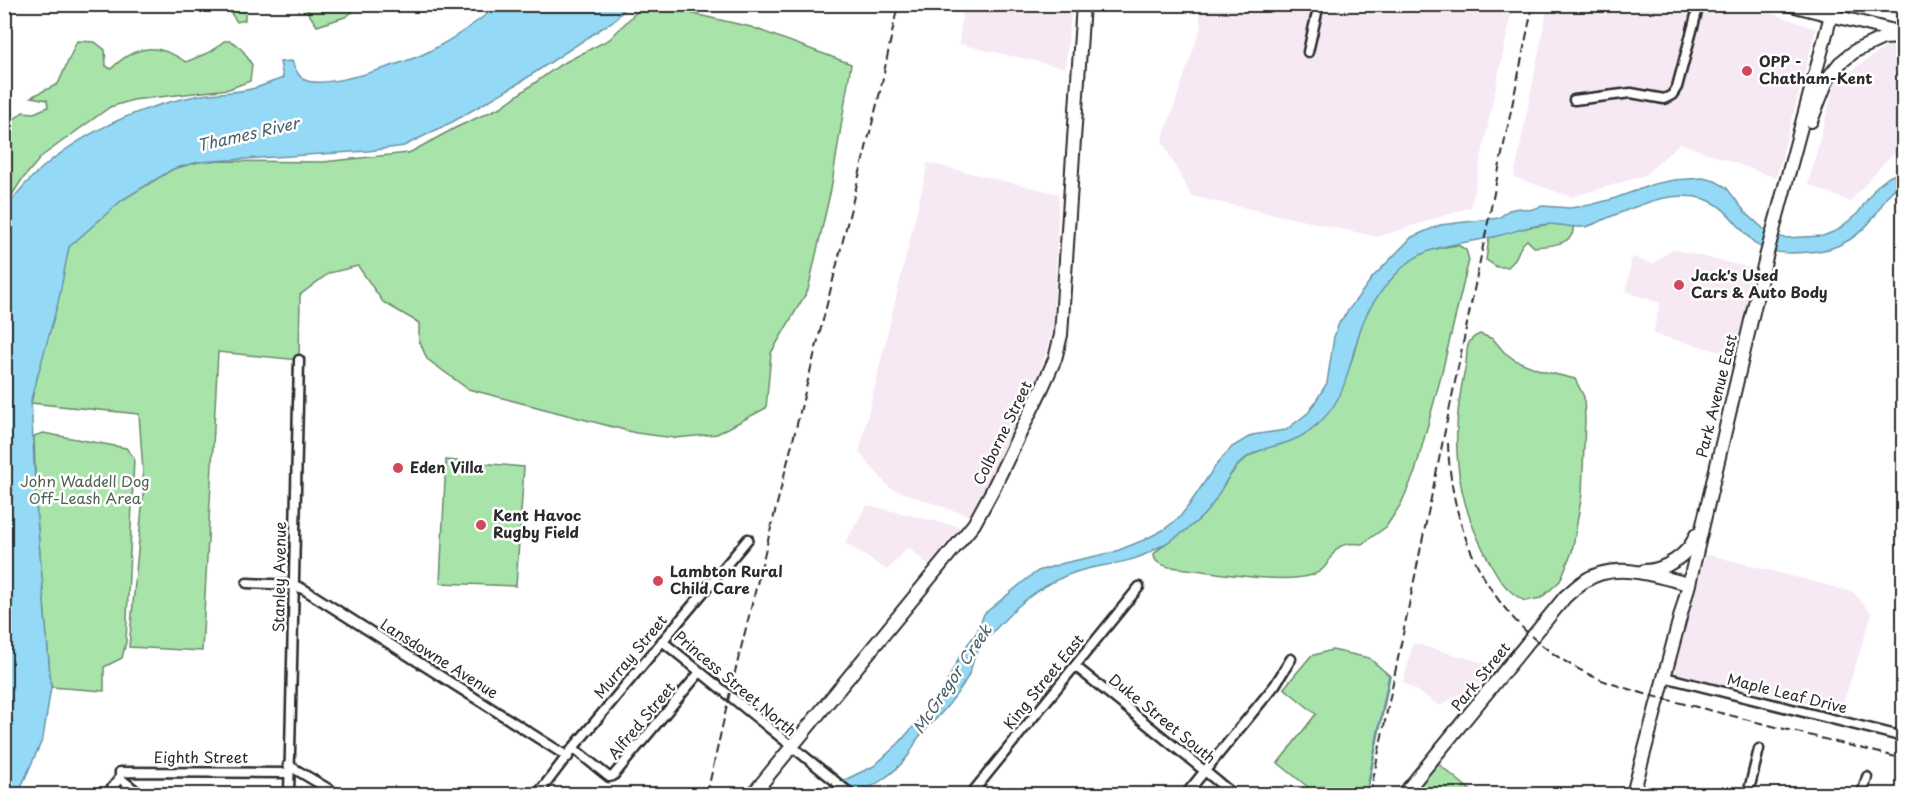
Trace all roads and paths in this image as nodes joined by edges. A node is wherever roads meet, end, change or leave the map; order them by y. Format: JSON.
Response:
{"nodes":[{"id":1,"x":1083,"y":4,"type":"edge"},
{"id":2,"x":1319,"y":4,"type":"edge"},
{"id":3,"x":1699,"y":4,"type":"edge"},
{"id":4,"x":1787,"y":4,"type":"edge"},
{"id":5,"x":1833,"y":11,"type":"edge"},
{"id":6,"x":1904,"y":35,"type":"edge"},
{"id":7,"x":1308,"y":52,"type":"dead end"},
{"id":8,"x":1574,"y":100,"type":"dead end"},
{"id":9,"x":1788,"y":181,"type":"junction"},
{"id":10,"x":299,"y":360,"type":"dead end"},
{"id":11,"x":1705,"y":508,"type":"junction"},
{"id":12,"x":748,"y":539,"type":"dead end"},
{"id":13,"x":1634,"y":571,"type":"junction"},
{"id":14,"x":247,"y":583,"type":"dead end"},
{"id":15,"x":1689,"y":584,"type":"junction"},
{"id":16,"x":294,"y":585,"type":"junction"},
{"id":17,"x":1139,"y":587,"type":"dead end"},
{"id":18,"x":662,"y":641,"type":"junction"},
{"id":19,"x":1291,"y":659,"type":"dead end"},
{"id":20,"x":1075,"y":666,"type":"junction"},
{"id":21,"x":700,"y":672,"type":"junction"},
{"id":22,"x":1664,"y":677,"type":"junction"},
{"id":23,"x":1904,"y":737,"type":"edge"},
{"id":24,"x":573,"y":748,"type":"junction"},
{"id":25,"x":792,"y":748,"type":"junction"},
{"id":26,"x":1759,"y":749,"type":"dead end"},
{"id":27,"x":568,"y":757,"type":"junction"},
{"id":28,"x":288,"y":769,"type":"junction"},
{"id":29,"x":1205,"y":771,"type":"junction"},
{"id":30,"x":1868,"y":777,"type":"dead end"},
{"id":31,"x":120,"y":778,"type":"junction"},
{"id":32,"x":324,"y":786,"type":"junction"},
{"id":33,"x":106,"y":795,"type":"edge"},
{"id":34,"x":140,"y":795,"type":"edge"},
{"id":35,"x":289,"y":795,"type":"edge"},
{"id":36,"x":317,"y":795,"type":"edge"},
{"id":37,"x":337,"y":795,"type":"edge"},
{"id":38,"x":538,"y":795,"type":"edge"},
{"id":39,"x":753,"y":795,"type":"edge"},
{"id":40,"x":851,"y":795,"type":"edge"},
{"id":41,"x":971,"y":795,"type":"edge"},
{"id":42,"x":1186,"y":795,"type":"edge"},
{"id":43,"x":1233,"y":795,"type":"edge"},
{"id":44,"x":1404,"y":795,"type":"edge"},
{"id":45,"x":1633,"y":795,"type":"edge"},
{"id":46,"x":1748,"y":795,"type":"edge"},
{"id":47,"x":1862,"y":795,"type":"edge"}],
"edges":[{"from":1,"to":25,"type":"street","name":"Colborne Street"},
{"from":2,"to":7,"type":"street"},
{"from":3,"to":8,"type":"street"},
{"from":4,"to":5,"type":"street"},
{"from":5,"to":6,"type":"street"},
{"from":5,"to":9,"type":"street","name":"Park Avenue East"},
{"from":6,"to":9,"type":"street"},
{"from":9,"to":11,"type":"street","name":"Park Avenue East"},
{"from":10,"to":16,"type":"street","name":"Stanley Avenue"},
{"from":11,"to":13,"type":"street"},
{"from":11,"to":15,"type":"street","name":"Park Avenue East"},
{"from":12,"to":18,"type":"street","name":"Murray Street"},
{"from":13,"to":15,"type":"street"},
{"from":13,"to":44,"type":"street","name":"Park Street"},
{"from":14,"to":16,"type":"street"},
{"from":15,"to":22,"type":"street","name":"Park Avenue East"},
{"from":16,"to":27,"type":"street","name":"Lansdowne Avenue"},
{"from":16,"to":28,"type":"street","name":"Stanley Avenue"},
{"from":17,"to":20,"type":"street","name":"King Street East"},
{"from":18,"to":21,"type":"street","name":"Princess Street North"},
{"from":18,"to":24,"type":"street","name":"Murray Street"},
{"from":19,"to":29,"type":"street"},
{"from":20,"to":29,"type":"street","name":"Duke Street South"},
{"from":20,"to":41,"type":"street","name":"King Street East"},
{"from":21,"to":24,"type":"street","name":"Alfred Street"},
{"from":21,"to":25,"type":"street","name":"Princess Street North"},
{"from":22,"to":23,"type":"street","name":"Maple Leaf Drive"},
{"from":22,"to":45,"type":"street","name":"Park Avenue East"},
{"from":24,"to":27,"type":"street","name":"Murray Street"},
{"from":25,"to":39,"type":"street","name":"Colborne Street"},
{"from":25,"to":40,"type":"street","name":"Princess Street North"},
{"from":26,"to":46,"type":"street"},
{"from":27,"to":38,"type":"street","name":"Murray Street"},
{"from":28,"to":31,"type":"street","name":"Eighth Street"},
{"from":28,"to":32,"type":"street"},
{"from":28,"to":35,"type":"street","name":"Stanley Avenue"},
{"from":29,"to":42,"type":"street"},
{"from":29,"to":43,"type":"street","name":"Duke Street South"},
{"from":30,"to":47,"type":"street"},
{"from":31,"to":33,"type":"street"},
{"from":31,"to":34,"type":"street"},
{"from":32,"to":36,"type":"street"},
{"from":32,"to":37,"type":"street"}]}
